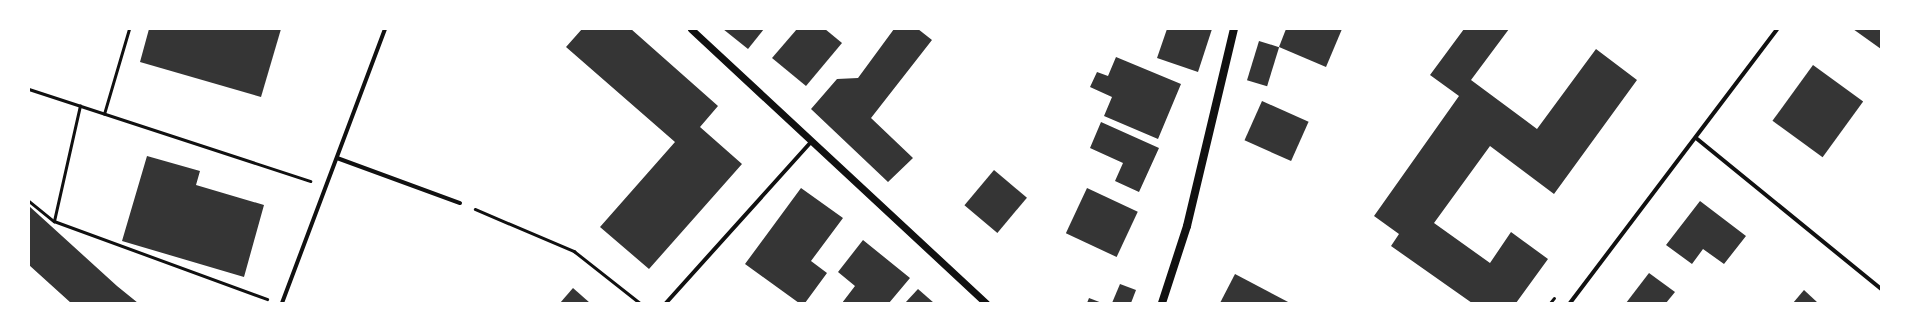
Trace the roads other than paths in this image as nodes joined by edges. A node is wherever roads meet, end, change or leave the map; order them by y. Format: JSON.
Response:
{"nodes":[{"id":1,"x":385,"y":29,"type":"edge"},
{"id":2,"x":691,"y":29,"type":"edge"},
{"id":3,"x":1234,"y":29,"type":"edge"},
{"id":4,"x":1777,"y":29,"type":"edge"},
{"id":5,"x":1696,"y":138,"type":"junction"},
{"id":6,"x":812,"y":141,"type":"junction"},
{"id":7,"x":336,"y":158,"type":"junction"},
{"id":8,"x":460,"y":203,"type":"road end"},
{"id":9,"x":1881,"y":289,"type":"edge"},
{"id":10,"x":282,"y":303,"type":"edge"},
{"id":11,"x":666,"y":303,"type":"edge"},
{"id":12,"x":986,"y":303,"type":"edge"},
{"id":13,"x":1162,"y":303,"type":"edge"},
{"id":14,"x":1570,"y":303,"type":"edge"}],
"edges":[{"from":1,"to":7,"type":"street"},
{"from":2,"to":6,"type":"street"},
{"from":3,"to":13,"type":"main road"},
{"from":4,"to":5,"type":"street"},
{"from":5,"to":9,"type":"street"},
{"from":5,"to":14,"type":"street"},
{"from":6,"to":11,"type":"street"},
{"from":6,"to":12,"type":"street"},
{"from":7,"to":8,"type":"street"},
{"from":7,"to":10,"type":"street"}]}
